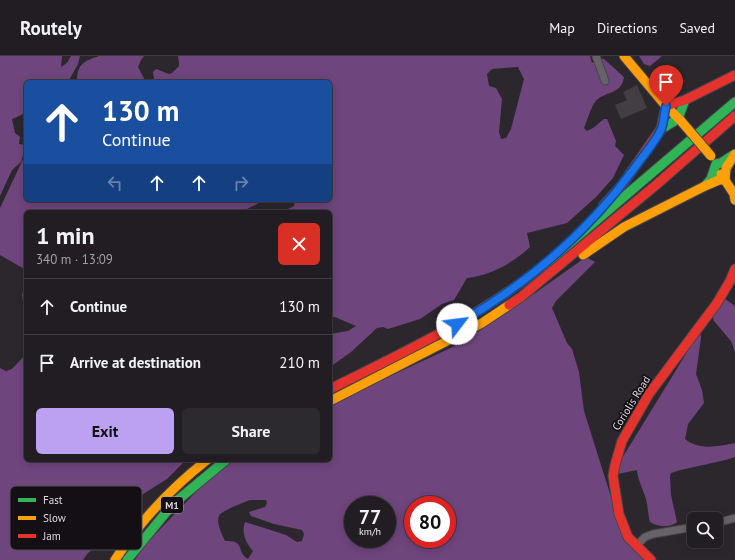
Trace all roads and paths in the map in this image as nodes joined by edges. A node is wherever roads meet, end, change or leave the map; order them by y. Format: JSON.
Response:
{"nodes":[{"id":1,"x":596,"y":56,"type":"edge"},
{"id":2,"x":624,"y":56,"type":"edge"},
{"id":3,"x":735,"y":75,"type":"edge"},
{"id":4,"x":606,"y":81,"type":"dead end"},
{"id":5,"x":686,"y":100,"type":"junction"},
{"id":6,"x":735,"y":102,"type":"edge"},
{"id":7,"x":666,"y":106,"type":"junction"},
{"id":8,"x":735,"y":116,"type":"edge"},
{"id":9,"x":679,"y":120,"type":"junction"},
{"id":10,"x":661,"y":129,"type":"junction"},
{"id":11,"x":735,"y":154,"type":"edge"},
{"id":12,"x":716,"y":164,"type":"junction"},
{"id":13,"x":725,"y":180,"type":"junction"},
{"id":14,"x":705,"y":186,"type":"junction"},
{"id":15,"x":735,"y":200,"type":"edge"},
{"id":16,"x":553,"y":258,"type":"junction"},
{"id":17,"x":735,"y":269,"type":"edge"},
{"id":18,"x":521,"y":297,"type":"junction"},
{"id":19,"x":332,"y":388,"type":"edge"},
{"id":20,"x":332,"y":401,"type":"edge"},
{"id":21,"x":204,"y":462,"type":"edge"},
{"id":22,"x":224,"y":462,"type":"edge"},
{"id":23,"x":735,"y":518,"type":"edge"},
{"id":24,"x":723,"y":521,"type":"edge"},
{"id":25,"x":142,"y":523,"type":"edge"},
{"id":26,"x":687,"y":528,"type":"edge"},
{"id":27,"x":142,"y":542,"type":"edge"},
{"id":28,"x":636,"y":546,"type":"junction"},
{"id":29,"x":122,"y":550,"type":"edge"},
{"id":30,"x":135,"y":550,"type":"edge"},
{"id":31,"x":115,"y":560,"type":"edge"},
{"id":32,"x":127,"y":560,"type":"edge"},
{"id":33,"x":651,"y":560,"type":"edge"}],
"edges":[{"from":1,"to":4,"type":"street"},
{"from":2,"to":7,"type":"main road"},
{"from":3,"to":5,"type":"main road"},
{"from":5,"to":7,"type":"main road"},
{"from":5,"to":9,"type":"main road"},
{"from":6,"to":16,"type":"main road"},
{"from":7,"to":9,"type":"main road"},
{"from":7,"to":10,"type":"main road"},
{"from":8,"to":18,"type":"main road"},
{"from":9,"to":10,"type":"main road"},
{"from":9,"to":12,"type":"main road","bridge":true},
{"from":10,"to":16,"type":"main road"},
{"from":11,"to":12,"type":"main road"},
{"from":11,"to":13,"type":"main road"},
{"from":12,"to":13,"type":"main road"},
{"from":12,"to":14,"type":"main road"},
{"from":13,"to":14,"type":"main road"},
{"from":13,"to":15,"type":"main road"},
{"from":14,"to":18,"type":"main road"},
{"from":16,"to":19,"type":"main road"},
{"from":17,"to":28,"type":"main road","name":"Coriolis Road"},
{"from":18,"to":20,"type":"main road"},
{"from":21,"to":25,"type":"main road","number":"M1"},
{"from":22,"to":27,"type":"main road","number":"M1"},
{"from":23,"to":24,"type":"street"},
{"from":26,"to":28,"type":"street"},
{"from":28,"to":33,"type":"main road","name":"Coriolis Road"},
{"from":29,"to":31,"type":"main road","number":"M1"},
{"from":30,"to":32,"type":"main road","number":"M1"}]}
